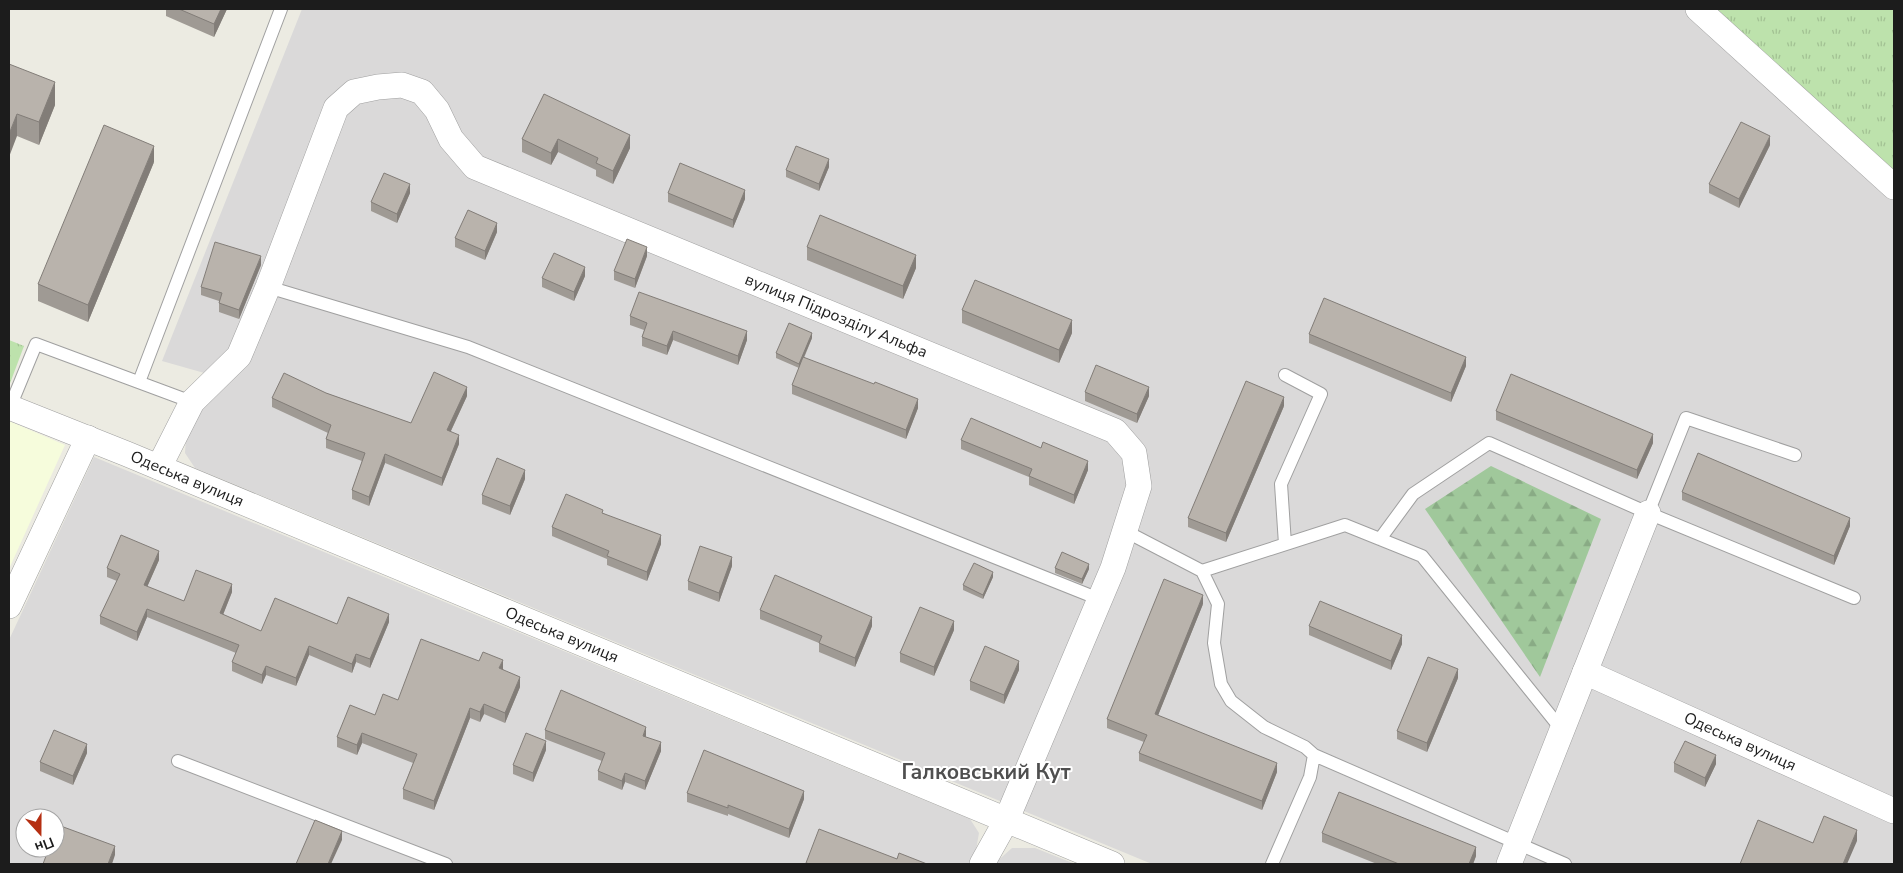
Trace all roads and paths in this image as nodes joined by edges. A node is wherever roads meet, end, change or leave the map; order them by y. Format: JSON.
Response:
{"nodes":[{"id":1,"x":281,"y":9,"type":"edge"},
{"id":2,"x":1698,"y":9,"type":"edge"},
{"id":3,"x":1894,"y":186,"type":"edge"},
{"id":4,"x":268,"y":287,"type":"junction"},
{"id":5,"x":1285,"y":375,"type":"dead end"},
{"id":6,"x":138,"y":382,"type":"junction"},
{"id":7,"x":192,"y":402,"type":"junction"},
{"id":8,"x":9,"y":407,"type":"edge"},
{"id":9,"x":88,"y":438,"type":"junction"},
{"id":10,"x":1795,"y":456,"type":"dead end"},
{"id":11,"x":159,"y":467,"type":"junction"},
{"id":12,"x":1648,"y":513,"type":"junction"},
{"id":13,"x":1125,"y":531,"type":"junction"},
{"id":14,"x":1380,"y":539,"type":"junction"},
{"id":15,"x":1285,"y":544,"type":"junction"},
{"id":16,"x":1202,"y":571,"type":"junction"},
{"id":17,"x":1854,"y":598,"type":"dead end"},
{"id":18,"x":1099,"y":600,"type":"junction"},
{"id":19,"x":9,"y":606,"type":"edge"},
{"id":20,"x":1585,"y":672,"type":"junction"},
{"id":21,"x":1562,"y":730,"type":"junction"},
{"id":22,"x":1314,"y":755,"type":"junction"},
{"id":23,"x":178,"y":761,"type":"dead end"},
{"id":24,"x":1894,"y":811,"type":"edge"},
{"id":25,"x":1006,"y":821,"type":"junction"},
{"id":26,"x":1513,"y":854,"type":"edge"},
{"id":27,"x":446,"y":864,"type":"edge"},
{"id":28,"x":982,"y":864,"type":"edge"},
{"id":29,"x":1112,"y":864,"type":"edge"},
{"id":30,"x":1272,"y":864,"type":"edge"},
{"id":31,"x":1565,"y":864,"type":"edge"}],
"edges":[{"from":1,"to":6,"type":"lane"},
{"from":2,"to":3,"type":"street"},
{"from":4,"to":7,"type":"street"},
{"from":4,"to":13,"type":"street","name":"вулиця Підрозділу Альфа"},
{"from":4,"to":18,"type":"lane"},
{"from":5,"to":15,"type":"lane"},
{"from":6,"to":7,"type":"lane"},
{"from":6,"to":8,"type":"lane"},
{"from":7,"to":11,"type":"street"},
{"from":8,"to":9,"type":"street","name":"Одеська вулиця"},
{"from":9,"to":11,"type":"street","name":"Одеська вулиця"},
{"from":9,"to":19,"type":"street"},
{"from":10,"to":12,"type":"lane"},
{"from":11,"to":25,"type":"street","name":"Одеська вулиця"},
{"from":12,"to":14,"type":"lane"},
{"from":12,"to":17,"type":"lane"},
{"from":12,"to":20,"type":"street"},
{"from":13,"to":16,"type":"lane"},
{"from":13,"to":18,"type":"street","name":"вулиця Підрозділу Альфа"},
{"from":14,"to":15,"type":"lane"},
{"from":14,"to":21,"type":"lane"},
{"from":15,"to":16,"type":"lane"},
{"from":16,"to":22,"type":"lane"},
{"from":18,"to":25,"type":"street","name":"вулиця Підрозділу Альфа"},
{"from":20,"to":21,"type":"street"},
{"from":20,"to":24,"type":"street","name":"Одеська вулиця"},
{"from":21,"to":26,"type":"street"},
{"from":22,"to":26,"type":"lane"},
{"from":22,"to":30,"type":"lane"},
{"from":23,"to":27,"type":"lane"},
{"from":25,"to":28,"type":"street","name":"вулиця Підрозділу Альфа"},
{"from":25,"to":29,"type":"street","name":"Одеська вулиця"},
{"from":26,"to":31,"type":"lane"}]}
